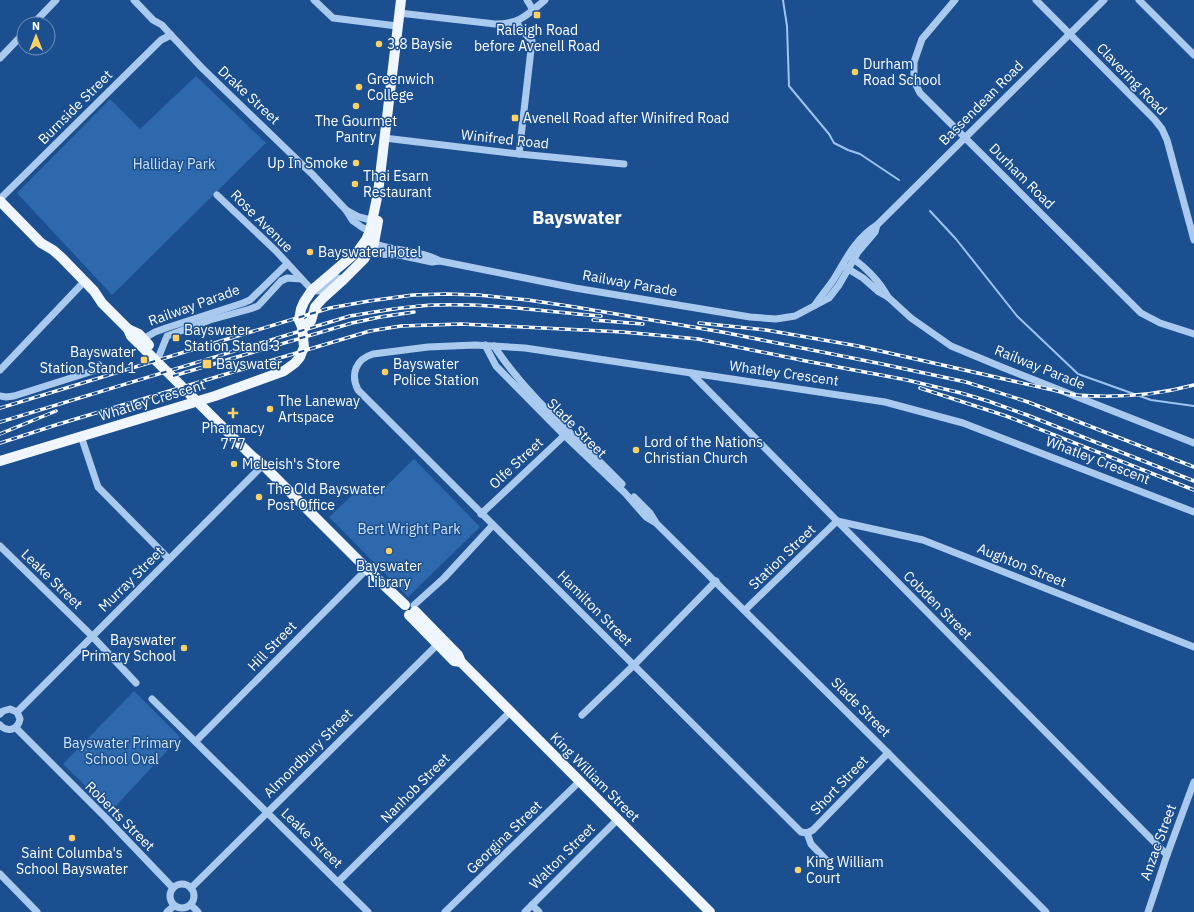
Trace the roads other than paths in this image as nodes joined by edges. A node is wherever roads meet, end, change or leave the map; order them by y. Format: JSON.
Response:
{"nodes":[{"id":1,"x":56,"y":0,"type":"edge"},
{"id":2,"x":134,"y":0,"type":"edge"},
{"id":3,"x":314,"y":0,"type":"edge"},
{"id":4,"x":401,"y":0,"type":"edge"},
{"id":5,"x":527,"y":0,"type":"edge"},
{"id":6,"x":545,"y":0,"type":"edge"},
{"id":7,"x":955,"y":0,"type":"edge"},
{"id":8,"x":1036,"y":0,"type":"edge"},
{"id":9,"x":1104,"y":0,"type":"edge"},
{"id":10,"x":1139,"y":0,"type":"edge"},
{"id":11,"x":534,"y":10,"type":"junction"},
{"id":12,"x":399,"y":13,"type":"junction"},
{"id":13,"x":41,"y":16,"type":"edge"},
{"id":14,"x":517,"y":21,"type":"junction"},
{"id":15,"x":397,"y":26,"type":"junction"},
{"id":16,"x":1070,"y":34,"type":"junction"},
{"id":17,"x":171,"y":36,"type":"junction"},
{"id":18,"x":16,"y":41,"type":"edge"},
{"id":19,"x":1194,"y":55,"type":"edge"},
{"id":20,"x":0,"y":58,"type":"edge"},
{"id":21,"x":384,"y":138,"type":"junction"},
{"id":22,"x":965,"y":138,"type":"junction"},
{"id":23,"x":519,"y":154,"type":"junction"},
{"id":24,"x":624,"y":164,"type":"dead end"},
{"id":25,"x":218,"y":194,"type":"dead end"},
{"id":26,"x":0,"y":200,"type":"edge"},
{"id":27,"x":346,"y":210,"type":"junction"},
{"id":28,"x":375,"y":221,"type":"junction"},
{"id":29,"x":1194,"y":240,"type":"edge"},
{"id":30,"x":370,"y":241,"type":"junction"},
{"id":31,"x":41,"y":243,"type":"junction"},
{"id":32,"x":850,"y":257,"type":"junction"},
{"id":33,"x":287,"y":264,"type":"junction"},
{"id":34,"x":845,"y":267,"type":"junction"},
{"id":35,"x":345,"y":278,"type":"junction"},
{"id":36,"x":302,"y":279,"type":"junction"},
{"id":37,"x":80,"y":286,"type":"junction"},
{"id":38,"x":312,"y":290,"type":"junction"},
{"id":39,"x":888,"y":297,"type":"junction"},
{"id":40,"x":102,"y":303,"type":"junction"},
{"id":41,"x":302,"y":327,"type":"junction"},
{"id":42,"x":128,"y":329,"type":"junction"},
{"id":43,"x":1194,"y":334,"type":"edge"},
{"id":44,"x":143,"y":339,"type":"junction"},
{"id":45,"x":485,"y":346,"type":"junction"},
{"id":46,"x":494,"y":346,"type":"junction"},
{"id":47,"x":159,"y":356,"type":"junction"},
{"id":48,"x":357,"y":365,"type":"joint"},
{"id":49,"x":99,"y":366,"type":"dead end"},
{"id":50,"x":0,"y":370,"type":"edge"},
{"id":51,"x":691,"y":373,"type":"junction"},
{"id":52,"x":0,"y":396,"type":"edge"},
{"id":53,"x":200,"y":401,"type":"junction"},
{"id":54,"x":566,"y":433,"type":"junction"},
{"id":55,"x":80,"y":436,"type":"junction"},
{"id":56,"x":1194,"y":443,"type":"edge"},
{"id":57,"x":0,"y":461,"type":"edge"},
{"id":58,"x":263,"y":465,"type":"junction"},
{"id":59,"x":1194,"y":512,"type":"edge"},
{"id":60,"x":482,"y":514,"type":"junction"},
{"id":61,"x":837,"y":521,"type":"junction"},
{"id":62,"x":493,"y":525,"type":"junction"},
{"id":63,"x":0,"y":546,"type":"edge"},
{"id":64,"x":170,"y":559,"type":"junction"},
{"id":65,"x":367,"y":569,"type":"junction"},
{"id":66,"x":716,"y":581,"type":"junction"},
{"id":67,"x":411,"y":609,"type":"junction"},
{"id":68,"x":745,"y":610,"type":"junction"},
{"id":69,"x":92,"y":636,"type":"junction"},
{"id":70,"x":440,"y":641,"type":"junction"},
{"id":71,"x":1194,"y":647,"type":"edge"},
{"id":72,"x":634,"y":665,"type":"junction"},
{"id":73,"x":136,"y":683,"type":"dead end"},
{"id":74,"x":152,"y":699,"type":"dead end"},
{"id":75,"x":17,"y":712,"type":"junction"},
{"id":76,"x":510,"y":712,"type":"junction"},
{"id":77,"x":0,"y":714,"type":"edge"},
{"id":78,"x":582,"y":715,"type":"dead end"},
{"id":79,"x":1,"y":727,"type":"edge"},
{"id":80,"x":16,"y":728,"type":"junction"},
{"id":81,"x":196,"y":741,"type":"junction"},
{"id":82,"x":888,"y":753,"type":"junction"},
{"id":83,"x":580,"y":782,"type":"junction"},
{"id":84,"x":1194,"y":782,"type":"edge"},
{"id":85,"x":267,"y":812,"type":"junction"},
{"id":86,"x":618,"y":819,"type":"junction"},
{"id":87,"x":807,"y":833,"type":"junction"},
{"id":88,"x":1167,"y":855,"type":"junction"},
{"id":89,"x":829,"y":862,"type":"dead end"},
{"id":90,"x":0,"y":874,"type":"edge"},
{"id":91,"x":338,"y":882,"type":"junction"},
{"id":92,"x":173,"y":888,"type":"junction"},
{"id":93,"x":191,"y":888,"type":"junction"},
{"id":94,"x":191,"y":905,"type":"junction"},
{"id":95,"x":532,"y":905,"type":"junction"},
{"id":96,"x":174,"y":906,"type":"junction"},
{"id":97,"x":37,"y":912,"type":"edge"},
{"id":98,"x":167,"y":912,"type":"edge"},
{"id":99,"x":198,"y":912,"type":"edge"},
{"id":100,"x":368,"y":912,"type":"edge"},
{"id":101,"x":446,"y":912,"type":"edge"},
{"id":102,"x":525,"y":912,"type":"edge"},
{"id":103,"x":539,"y":912,"type":"edge"},
{"id":104,"x":710,"y":912,"type":"edge"},
{"id":105,"x":1046,"y":912,"type":"edge"},
{"id":106,"x":1148,"y":912,"type":"edge"}],
"edges":[{"from":1,"to":13,"type":"street"},
{"from":2,"to":17,"type":"street","name":"Drake Street"},
{"from":3,"to":15,"type":"street"},
{"from":4,"to":12,"type":"main road"},
{"from":5,"to":11,"type":"street"},
{"from":6,"to":11,"type":"street"},
{"from":7,"to":22,"type":"street","name":"Durham Road"},
{"from":8,"to":16,"type":"street","name":"Clavering Road"},
{"from":9,"to":16,"type":"street","name":"Bassendean Road"},
{"from":10,"to":19,"type":"street"},
{"from":11,"to":14,"type":"street"},
{"from":12,"to":14,"type":"street"},
{"from":12,"to":15,"type":"main road"},
{"from":14,"to":23,"type":"street"},
{"from":15,"to":21,"type":"main road"},
{"from":16,"to":22,"type":"street","name":"Bassendean Road"},
{"from":16,"to":29,"type":"street","name":"Clavering Road"},
{"from":17,"to":26,"type":"street","name":"Burnside Street"},
{"from":17,"to":27,"type":"street","name":"Drake Street"},
{"from":18,"to":20,"type":"street"},
{"from":21,"to":23,"type":"street","name":"Winifred Road"},
{"from":21,"to":28,"type":"main road"},
{"from":22,"to":32,"type":"street","name":"Bassendean Road"},
{"from":22,"to":43,"type":"street","name":"Durham Road"},
{"from":23,"to":24,"type":"street","name":"Winifred Road"},
{"from":25,"to":33,"type":"street","name":"Rose Avenue"},
{"from":26,"to":31,"type":"main road"},
{"from":27,"to":28,"type":"street","name":"Drake Street"},
{"from":27,"to":30,"type":"street","name":"Drake Street"},
{"from":28,"to":30,"type":"main road"},
{"from":30,"to":34,"type":"street","name":"Railway Parade"},
{"from":30,"to":35,"type":"main road"},
{"from":30,"to":38,"type":"main road"},
{"from":31,"to":37,"type":"main road"},
{"from":31,"to":40,"type":"main road"},
{"from":32,"to":34,"type":"street","name":"Railway Parade"},
{"from":32,"to":39,"type":"street","name":"Railway Parade"},
{"from":33,"to":36,"type":"street","name":"Rose Avenue"},
{"from":33,"to":44,"type":"street","name":"Railway Parade"},
{"from":34,"to":39,"type":"street","name":"Railway Parade"},
{"from":35,"to":38,"type":"street"},
{"from":35,"to":41,"type":"main road"},
{"from":36,"to":38,"type":"street","name":"Rose Avenue"},
{"from":36,"to":47,"type":"street","name":"Railway Parade"},
{"from":37,"to":40,"type":"main road"},
{"from":37,"to":50,"type":"street"},
{"from":38,"to":41,"type":"main road","name":"Whatley Crescent"},
{"from":39,"to":56,"type":"street","name":"Railway Parade"},
{"from":40,"to":42,"type":"main road"},
{"from":41,"to":53,"type":"main road","name":"Whatley Crescent"},
{"from":42,"to":44,"type":"main road"},
{"from":42,"to":53,"type":"main road"},
{"from":44,"to":47,"type":"main road"},
{"from":45,"to":46,"type":"street","name":"Whatley Crescent"},
{"from":45,"to":48,"type":"street","name":"Whatley Crescent"},
{"from":45,"to":54,"type":"street","name":"Slade Street"},
{"from":46,"to":51,"type":"street","name":"Whatley Crescent"},
{"from":46,"to":54,"type":"street","name":"Slade Street"},
{"from":47,"to":53,"type":"main road"},
{"from":48,"to":60,"type":"street","name":"Hamilton Street"},
{"from":49,"to":52,"type":"street"},
{"from":51,"to":59,"type":"street","name":"Whatley Crescent"},
{"from":51,"to":61,"type":"street","name":"Cobden Street"},
{"from":53,"to":55,"type":"main road","name":"Whatley Crescent"},
{"from":53,"to":58,"type":"main road","name":"King William Street"},
{"from":53,"to":58,"type":"main road","name":"King William Street"},
{"from":54,"to":60,"type":"street","name":"Olfe Street"},
{"from":54,"to":66,"type":"street","name":"Slade Street"},
{"from":55,"to":57,"type":"main road","name":"Whatley Crescent"},
{"from":55,"to":64,"type":"street"},
{"from":58,"to":64,"type":"street","name":"Murray Street"},
{"from":58,"to":65,"type":"main road","name":"King William Street"},
{"from":60,"to":62,"type":"street","name":"Hamilton Street"},
{"from":61,"to":68,"type":"street","name":"Station Street"},
{"from":61,"to":71,"type":"street","name":"Aughton Street"},
{"from":61,"to":88,"type":"street","name":"Cobden Street"},
{"from":62,"to":67,"type":"street"},
{"from":62,"to":72,"type":"street","name":"Hamilton Street"},
{"from":63,"to":69,"type":"street","name":"Leake Street"},
{"from":64,"to":69,"type":"street","name":"Murray Street"},
{"from":65,"to":67,"type":"main road","name":"King William Street"},
{"from":65,"to":81,"type":"street","name":"Hill Street"},
{"from":66,"to":68,"type":"street","name":"Slade Street"},
{"from":66,"to":72,"type":"street"},
{"from":67,"to":70,"type":"main road","name":"King William Street"},
{"from":68,"to":82,"type":"street","name":"Slade Street"},
{"from":69,"to":73,"type":"street","name":"Leake Street"},
{"from":69,"to":75,"type":"street","name":"Murray Street"},
{"from":70,"to":76,"type":"main road","name":"King William Street"},
{"from":70,"to":85,"type":"street","name":"Almondbury Street"},
{"from":72,"to":78,"type":"street"},
{"from":72,"to":87,"type":"street","name":"Hamilton Street"},
{"from":74,"to":81,"type":"street","name":"Leake Street"},
{"from":75,"to":77,"type":"street"},
{"from":75,"to":80,"type":"street"},
{"from":76,"to":83,"type":"main road","name":"King William Street"},
{"from":76,"to":91,"type":"street","name":"Nanhob Street"},
{"from":79,"to":80,"type":"street"},
{"from":80,"to":92,"type":"street","name":"Roberts Street"},
{"from":81,"to":85,"type":"street","name":"Leake Street"},
{"from":82,"to":87,"type":"street","name":"Short Street"},
{"from":82,"to":105,"type":"street","name":"Slade Street"},
{"from":83,"to":86,"type":"main road","name":"King William Street"},
{"from":83,"to":101,"type":"street","name":"Georgina Street"},
{"from":84,"to":88,"type":"street","name":"Anzac Street"},
{"from":85,"to":91,"type":"street","name":"Leake Street"},
{"from":85,"to":93,"type":"street","name":"Almondbury Street"},
{"from":86,"to":95,"type":"street","name":"Walton Street"},
{"from":86,"to":104,"type":"main road","name":"King William Street"},
{"from":87,"to":89,"type":"street","name":"Hamilton Street"},
{"from":88,"to":106,"type":"street","name":"Anzac Street"},
{"from":90,"to":97,"type":"street"},
{"from":91,"to":100,"type":"street","name":"Leake Street"},
{"from":92,"to":93,"type":"street"},
{"from":92,"to":96,"type":"street"},
{"from":93,"to":94,"type":"street"},
{"from":94,"to":96,"type":"street"},
{"from":94,"to":99,"type":"street"},
{"from":95,"to":102,"type":"street","name":"Walton Street"},
{"from":95,"to":103,"type":"street"},
{"from":96,"to":98,"type":"street"}]}
